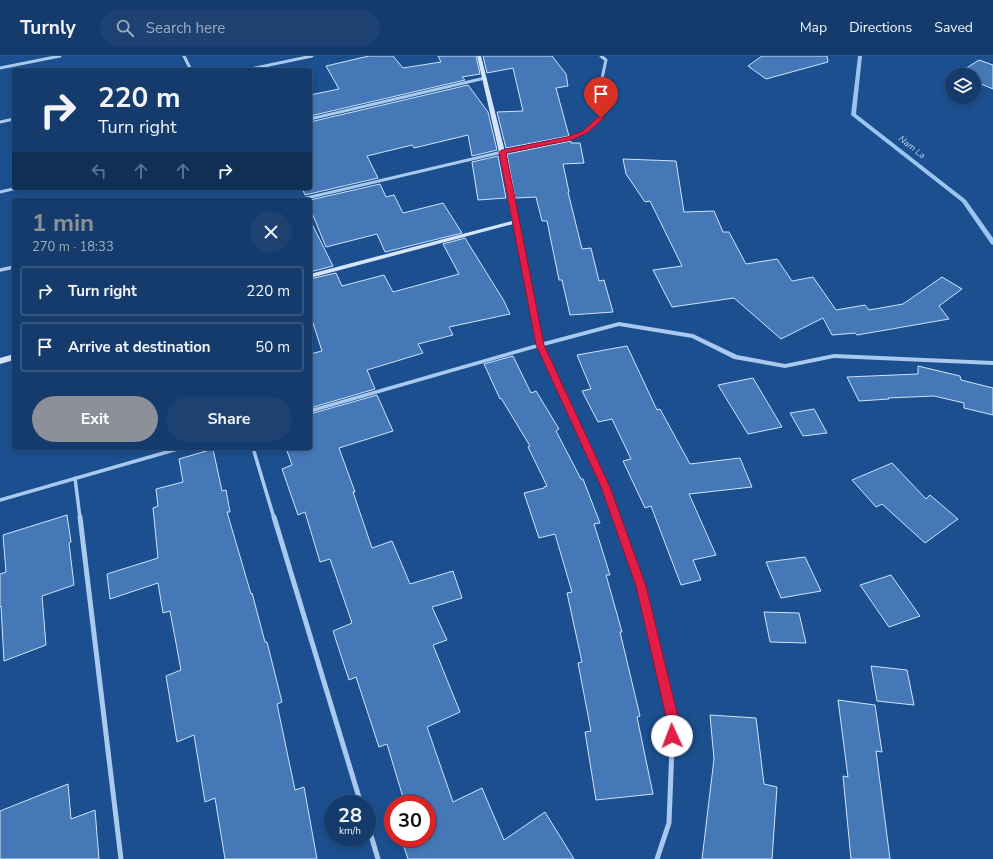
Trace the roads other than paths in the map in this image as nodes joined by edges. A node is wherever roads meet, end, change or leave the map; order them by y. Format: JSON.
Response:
{"nodes":[{"id":1,"x":60,"y":56,"type":"edge"},
{"id":2,"x":184,"y":56,"type":"edge"},
{"id":3,"x":312,"y":56,"type":"edge"},
{"id":4,"x":479,"y":56,"type":"edge"},
{"id":5,"x":601,"y":56,"type":"edge"},
{"id":6,"x":0,"y":68,"type":"edge"},
{"id":7,"x":190,"y":68,"type":"edge"},
{"id":8,"x":255,"y":68,"type":"edge"},
{"id":9,"x":485,"y":78,"type":"junction"},
{"id":10,"x":12,"y":119,"type":"edge"},
{"id":11,"x":312,"y":119,"type":"edge"},
{"id":12,"x":0,"y":122,"type":"edge"},
{"id":13,"x":502,"y":152,"type":"junction"},
{"id":14,"x":12,"y":189,"type":"edge"},
{"id":15,"x":0,"y":192,"type":"edge"},
{"id":16,"x":306,"y":198,"type":"edge"},
{"id":17,"x":515,"y":222,"type":"junction"},
{"id":18,"x":12,"y":267,"type":"edge"},
{"id":19,"x":0,"y":270,"type":"edge"},
{"id":20,"x":312,"y":275,"type":"edge"},
{"id":21,"x":540,"y":345,"type":"junction"},
{"id":22,"x":12,"y":357,"type":"edge"},
{"id":23,"x":0,"y":360,"type":"edge"},
{"id":24,"x":993,"y":362,"type":"edge"},
{"id":25,"x":312,"y":410,"type":"edge"},
{"id":26,"x":174,"y":450,"type":"edge"},
{"id":27,"x":254,"y":450,"type":"edge"},
{"id":28,"x":75,"y":478,"type":"junction"},
{"id":29,"x":0,"y":500,"type":"edge"},
{"id":30,"x":359,"y":795,"type":"edge"},
{"id":31,"x":374,"y":847,"type":"edge"},
{"id":32,"x":121,"y":859,"type":"edge"},
{"id":33,"x":378,"y":859,"type":"edge"},
{"id":34,"x":657,"y":859,"type":"edge"}],
"edges":[{"from":1,"to":6,"type":"street"},
{"from":2,"to":7,"type":"street"},
{"from":3,"to":8,"type":"street"},
{"from":4,"to":9,"type":"main road"},
{"from":5,"to":13,"type":"street"},
{"from":9,"to":11,"type":"street"},
{"from":9,"to":13,"type":"main road"},
{"from":10,"to":12,"type":"street"},
{"from":13,"to":16,"type":"street"},
{"from":13,"to":17,"type":"main road"},
{"from":14,"to":15,"type":"street"},
{"from":17,"to":20,"type":"main road"},
{"from":17,"to":21,"type":"street"},
{"from":18,"to":19,"type":"street"},
{"from":21,"to":24,"type":"street"},
{"from":21,"to":25,"type":"street"},
{"from":21,"to":34,"type":"street"},
{"from":22,"to":23,"type":"main road"},
{"from":26,"to":28,"type":"street"},
{"from":27,"to":30,"type":"street"},
{"from":28,"to":29,"type":"street"},
{"from":28,"to":32,"type":"street"},
{"from":31,"to":33,"type":"street"}]}
